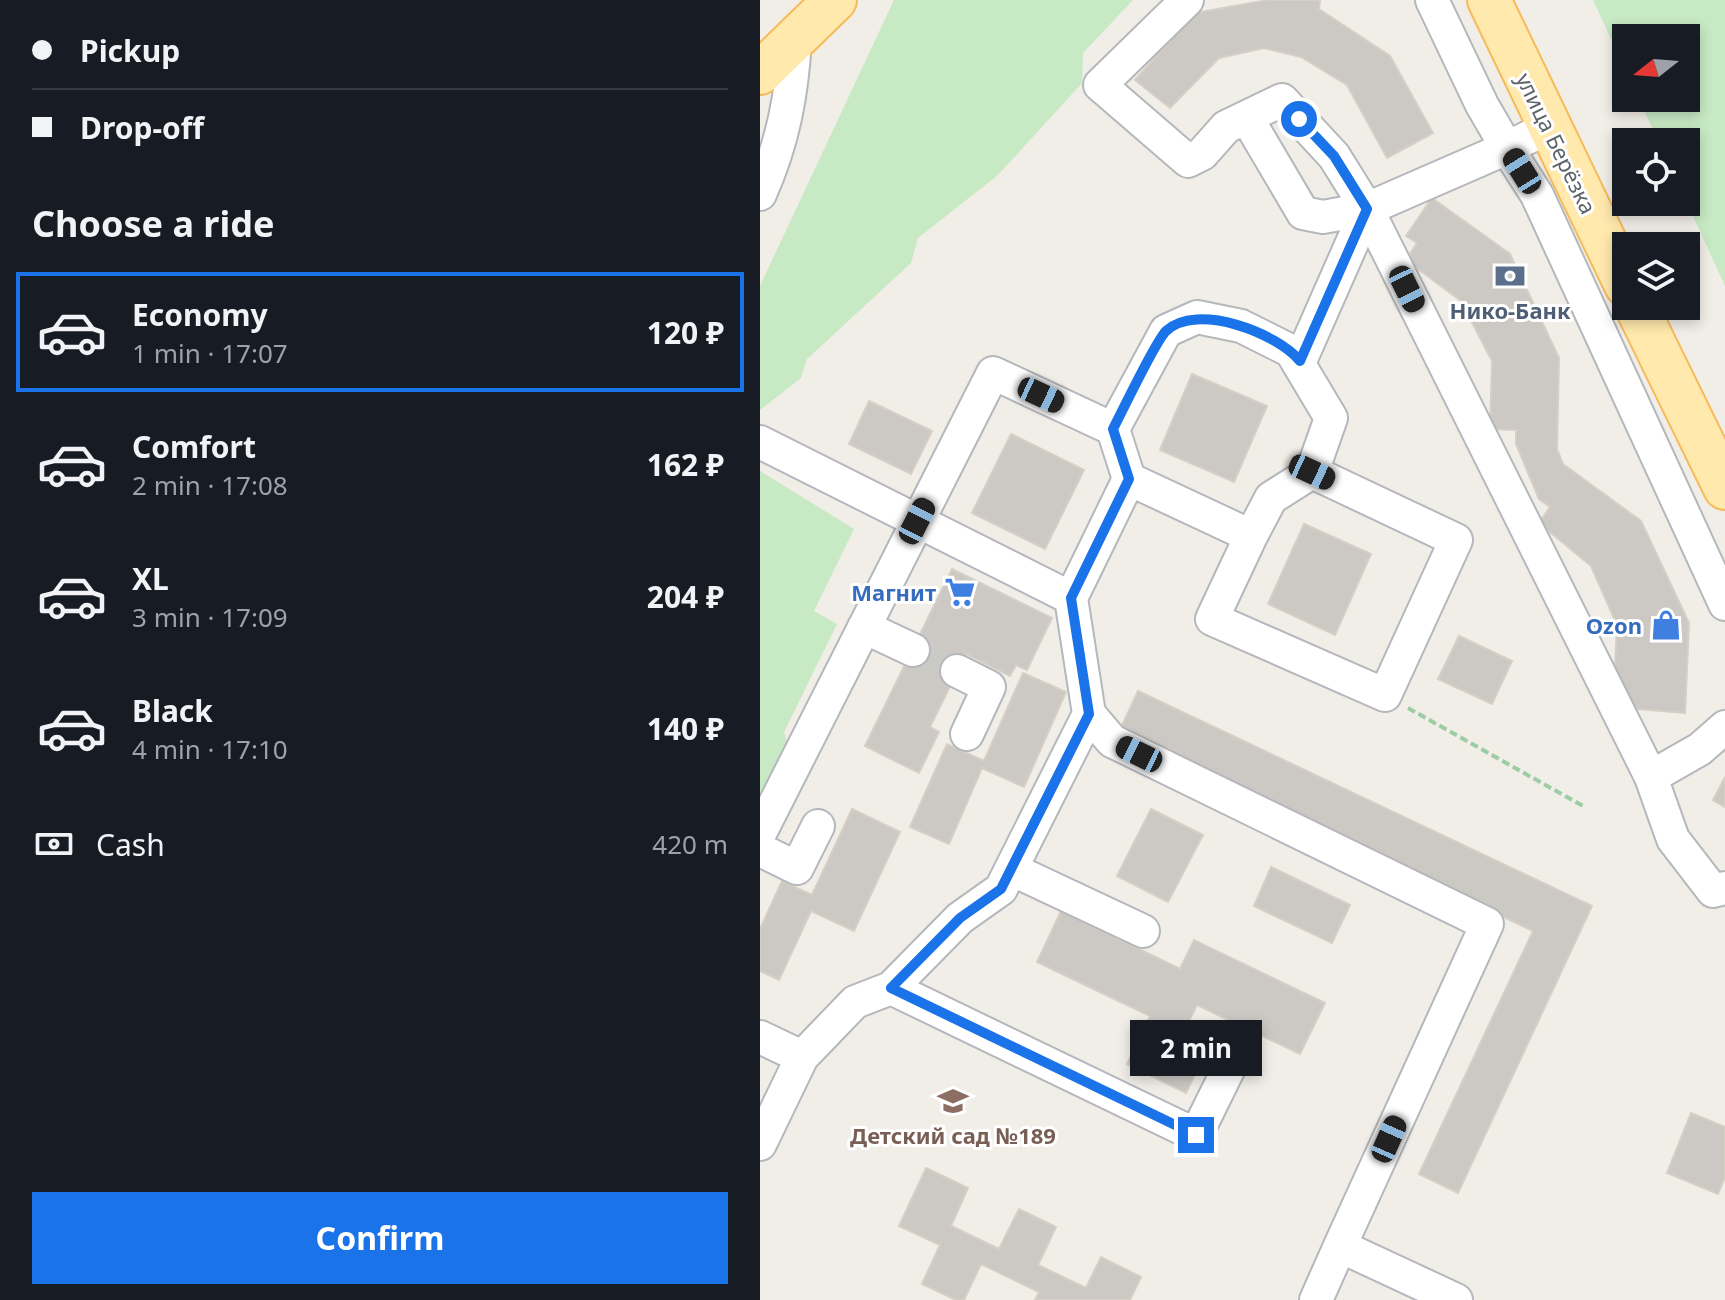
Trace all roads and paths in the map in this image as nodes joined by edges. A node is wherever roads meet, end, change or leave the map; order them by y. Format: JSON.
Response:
{"nodes":[{"id":1,"x":835,"y":0,"type":"edge"},
{"id":2,"x":1187,"y":0,"type":"edge"},
{"id":3,"x":1432,"y":0,"type":"edge"},
{"id":4,"x":1489,"y":0,"type":"edge"},
{"id":5,"x":795,"y":39,"type":"junction"},
{"id":6,"x":760,"y":73,"type":"edge"},
{"id":7,"x":1247,"y":118,"type":"junction"},
{"id":8,"x":1549,"y":127,"type":"junction"},
{"id":9,"x":1507,"y":148,"type":"junction"},
{"id":10,"x":760,"y":194,"type":"edge"},
{"id":11,"x":1367,"y":209,"type":"junction"},
{"id":12,"x":1612,"y":256,"type":"edge"},
{"id":13,"x":1643,"y":320,"type":"edge"},
{"id":14,"x":1300,"y":361,"type":"junction"},
{"id":15,"x":1113,"y":429,"type":"junction"},
{"id":16,"x":760,"y":442,"type":"edge"},
{"id":17,"x":1312,"y":472,"type":"junction"},
{"id":18,"x":1129,"y":479,"type":"junction"},
{"id":19,"x":1725,"y":488,"type":"edge"},
{"id":20,"x":917,"y":521,"type":"junction"},
{"id":21,"x":1251,"y":536,"type":"junction"},
{"id":22,"x":1071,"y":598,"type":"junction"},
{"id":23,"x":1725,"y":604,"type":"edge"},
{"id":24,"x":864,"y":627,"type":"junction"},
{"id":25,"x":913,"y":650,"type":"tunnel mouth"},
{"id":26,"x":957,"y":671,"type":"tunnel mouth"},
{"id":27,"x":1385,"y":695,"type":"junction"},
{"id":28,"x":1089,"y":714,"type":"junction"},
{"id":29,"x":1725,"y":727,"type":"edge"},
{"id":30,"x":967,"y":734,"type":"dead end"},
{"id":31,"x":1651,"y":777,"type":"junction"},
{"id":32,"x":1583,"y":806,"type":"dead end"},
{"id":33,"x":818,"y":826,"type":"dead end"},
{"id":34,"x":760,"y":833,"type":"edge"},
{"id":35,"x":760,"y":850,"type":"edge"},
{"id":36,"x":1011,"y":869,"type":"junction"},
{"id":37,"x":1725,"y":888,"type":"edge"},
{"id":38,"x":1143,"y":931,"type":"dead end"},
{"id":39,"x":891,"y":988,"type":"junction"},
{"id":40,"x":760,"y":1037,"type":"edge"},
{"id":41,"x":802,"y":1057,"type":"junction"},
{"id":42,"x":1230,"y":1066,"type":"dead end"},
{"id":43,"x":760,"y":1144,"type":"edge"},
{"id":44,"x":1340,"y":1246,"type":"junction"},
{"id":45,"x":1316,"y":1300,"type":"edge"},
{"id":46,"x":1456,"y":1300,"type":"edge"}],
"edges":[{"from":1,"to":5,"type":"main road"},
{"from":2,"to":7,"type":"street"},
{"from":3,"to":9,"type":"street"},
{"from":4,"to":8,"type":"main road","name":"улица Берёзка"},
{"from":5,"to":6,"type":"main road"},
{"from":5,"to":10,"type":"street"},
{"from":7,"to":11,"type":"street"},
{"from":7,"to":11,"type":"street"},
{"from":8,"to":9,"type":"street"},
{"from":8,"to":12,"type":"main road","name":"улица Берёзка"},
{"from":9,"to":11,"type":"street"},
{"from":9,"to":23,"type":"street"},
{"from":11,"to":14,"type":"street"},
{"from":11,"to":31,"type":"street"},
{"from":13,"to":19,"type":"main road"},
{"from":14,"to":15,"type":"street"},
{"from":14,"to":17,"type":"street"},
{"from":15,"to":18,"type":"street"},
{"from":15,"to":20,"type":"street"},
{"from":16,"to":20,"type":"street"},
{"from":17,"to":21,"type":"street"},
{"from":17,"to":27,"type":"street"},
{"from":18,"to":21,"type":"street"},
{"from":18,"to":22,"type":"street"},
{"from":20,"to":22,"type":"street"},
{"from":20,"to":24,"type":"street"},
{"from":21,"to":27,"type":"street"},
{"from":22,"to":28,"type":"street"},
{"from":24,"to":25,"type":"street"},
{"from":24,"to":34,"type":"street"},
{"from":26,"to":30,"type":"street"},
{"from":27,"to":32,"type":"path"},
{"from":28,"to":36,"type":"street"},
{"from":28,"to":44,"type":"street"},
{"from":29,"to":31,"type":"street"},
{"from":31,"to":37,"type":"street"},
{"from":33,"to":35,"type":"street"},
{"from":36,"to":38,"type":"street"},
{"from":36,"to":39,"type":"street"},
{"from":39,"to":41,"type":"street"},
{"from":39,"to":42,"type":"street"},
{"from":40,"to":41,"type":"street"},
{"from":41,"to":43,"type":"street"},
{"from":44,"to":45,"type":"street"},
{"from":44,"to":46,"type":"street"}]}
